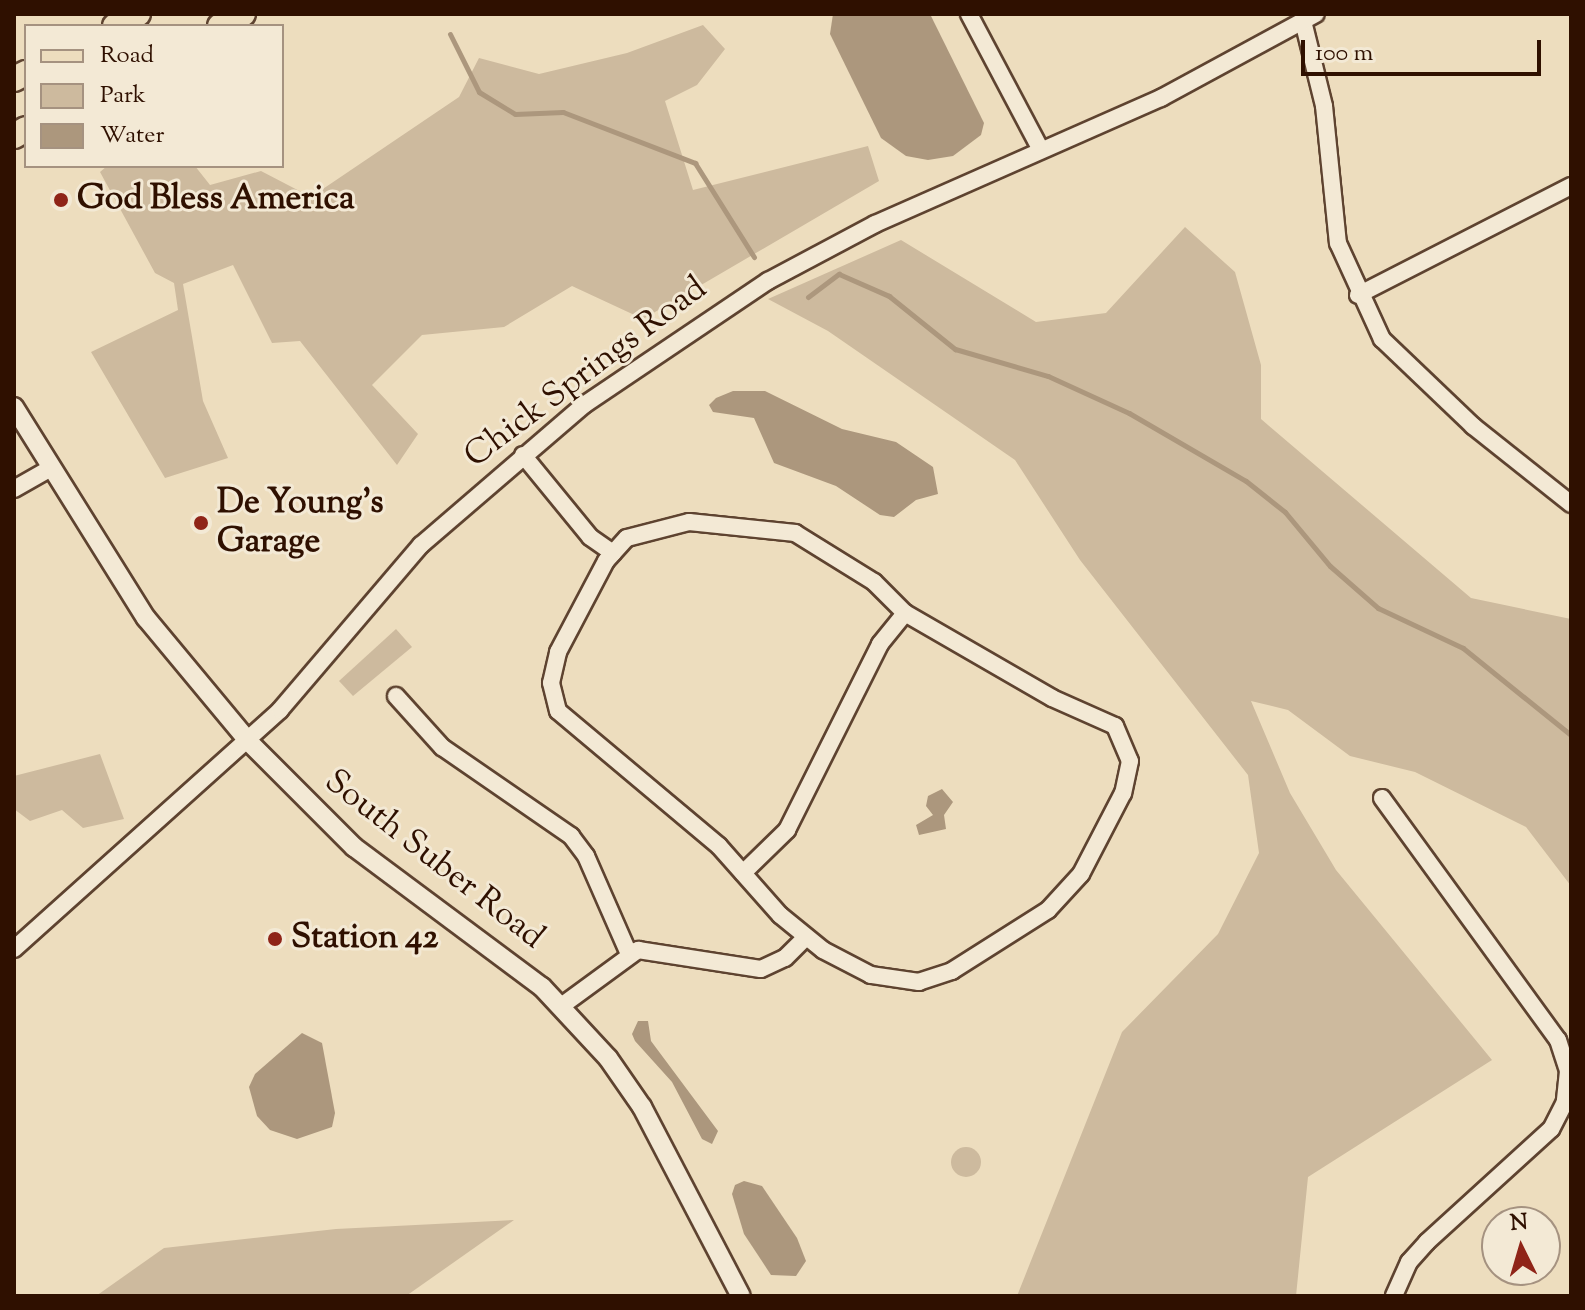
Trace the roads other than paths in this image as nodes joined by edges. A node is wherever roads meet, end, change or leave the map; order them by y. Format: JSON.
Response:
{"nodes":[{"id":1,"x":138,"y":14,"type":"edge"},
{"id":2,"x":243,"y":14,"type":"edge"},
{"id":3,"x":969,"y":14,"type":"edge"},
{"id":4,"x":1310,"y":17,"type":"edge"},
{"id":5,"x":119,"y":24,"type":"edge"},
{"id":6,"x":224,"y":24,"type":"edge"},
{"id":7,"x":1040,"y":148,"type":"junction"},
{"id":8,"x":1571,"y":186,"type":"edge"},
{"id":9,"x":1358,"y":295,"type":"junction"},
{"id":10,"x":14,"y":407,"type":"edge"},
{"id":11,"x":523,"y":455,"type":"junction"},
{"id":12,"x":51,"y":468,"type":"junction"},
{"id":13,"x":14,"y":489,"type":"edge"},
{"id":14,"x":1571,"y":504,"type":"edge"},
{"id":15,"x":613,"y":553,"type":"junction"},
{"id":16,"x":905,"y":613,"type":"junction"},
{"id":17,"x":396,"y":696,"type":"dead end"},
{"id":18,"x":248,"y":741,"type":"junction"},
{"id":19,"x":1382,"y":798,"type":"dead end"},
{"id":20,"x":743,"y":873,"type":"junction"},
{"id":21,"x":806,"y":937,"type":"junction"},
{"id":22,"x":14,"y":949,"type":"edge"},
{"id":23,"x":629,"y":954,"type":"junction"},
{"id":24,"x":560,"y":1007,"type":"junction"},
{"id":25,"x":741,"y":1296,"type":"edge"},
{"id":26,"x":1394,"y":1296,"type":"edge"}],
"edges":[{"from":1,"to":5,"type":"main road"},
{"from":2,"to":6,"type":"main road"},
{"from":3,"to":7,"type":"street"},
{"from":4,"to":7,"type":"street","name":"Chick Springs Road"},
{"from":4,"to":9,"type":"street"},
{"from":7,"to":11,"type":"street","name":"Chick Springs Road"},
{"from":8,"to":9,"type":"street"},
{"from":9,"to":14,"type":"street"},
{"from":10,"to":12,"type":"street","name":"South Suber Road"},
{"from":11,"to":15,"type":"street"},
{"from":11,"to":18,"type":"street","name":"Chick Springs Road"},
{"from":12,"to":13,"type":"street"},
{"from":12,"to":18,"type":"street","name":"South Suber Road"},
{"from":15,"to":16,"type":"street"},
{"from":15,"to":20,"type":"street"},
{"from":16,"to":20,"type":"street"},
{"from":16,"to":21,"type":"street"},
{"from":17,"to":23,"type":"street"},
{"from":18,"to":22,"type":"street","name":"Chick Springs Road"},
{"from":18,"to":24,"type":"street","name":"South Suber Road"},
{"from":19,"to":26,"type":"street"},
{"from":20,"to":21,"type":"street"},
{"from":21,"to":23,"type":"street"},
{"from":23,"to":24,"type":"street"},
{"from":24,"to":25,"type":"street","name":"South Suber Road"}]}
